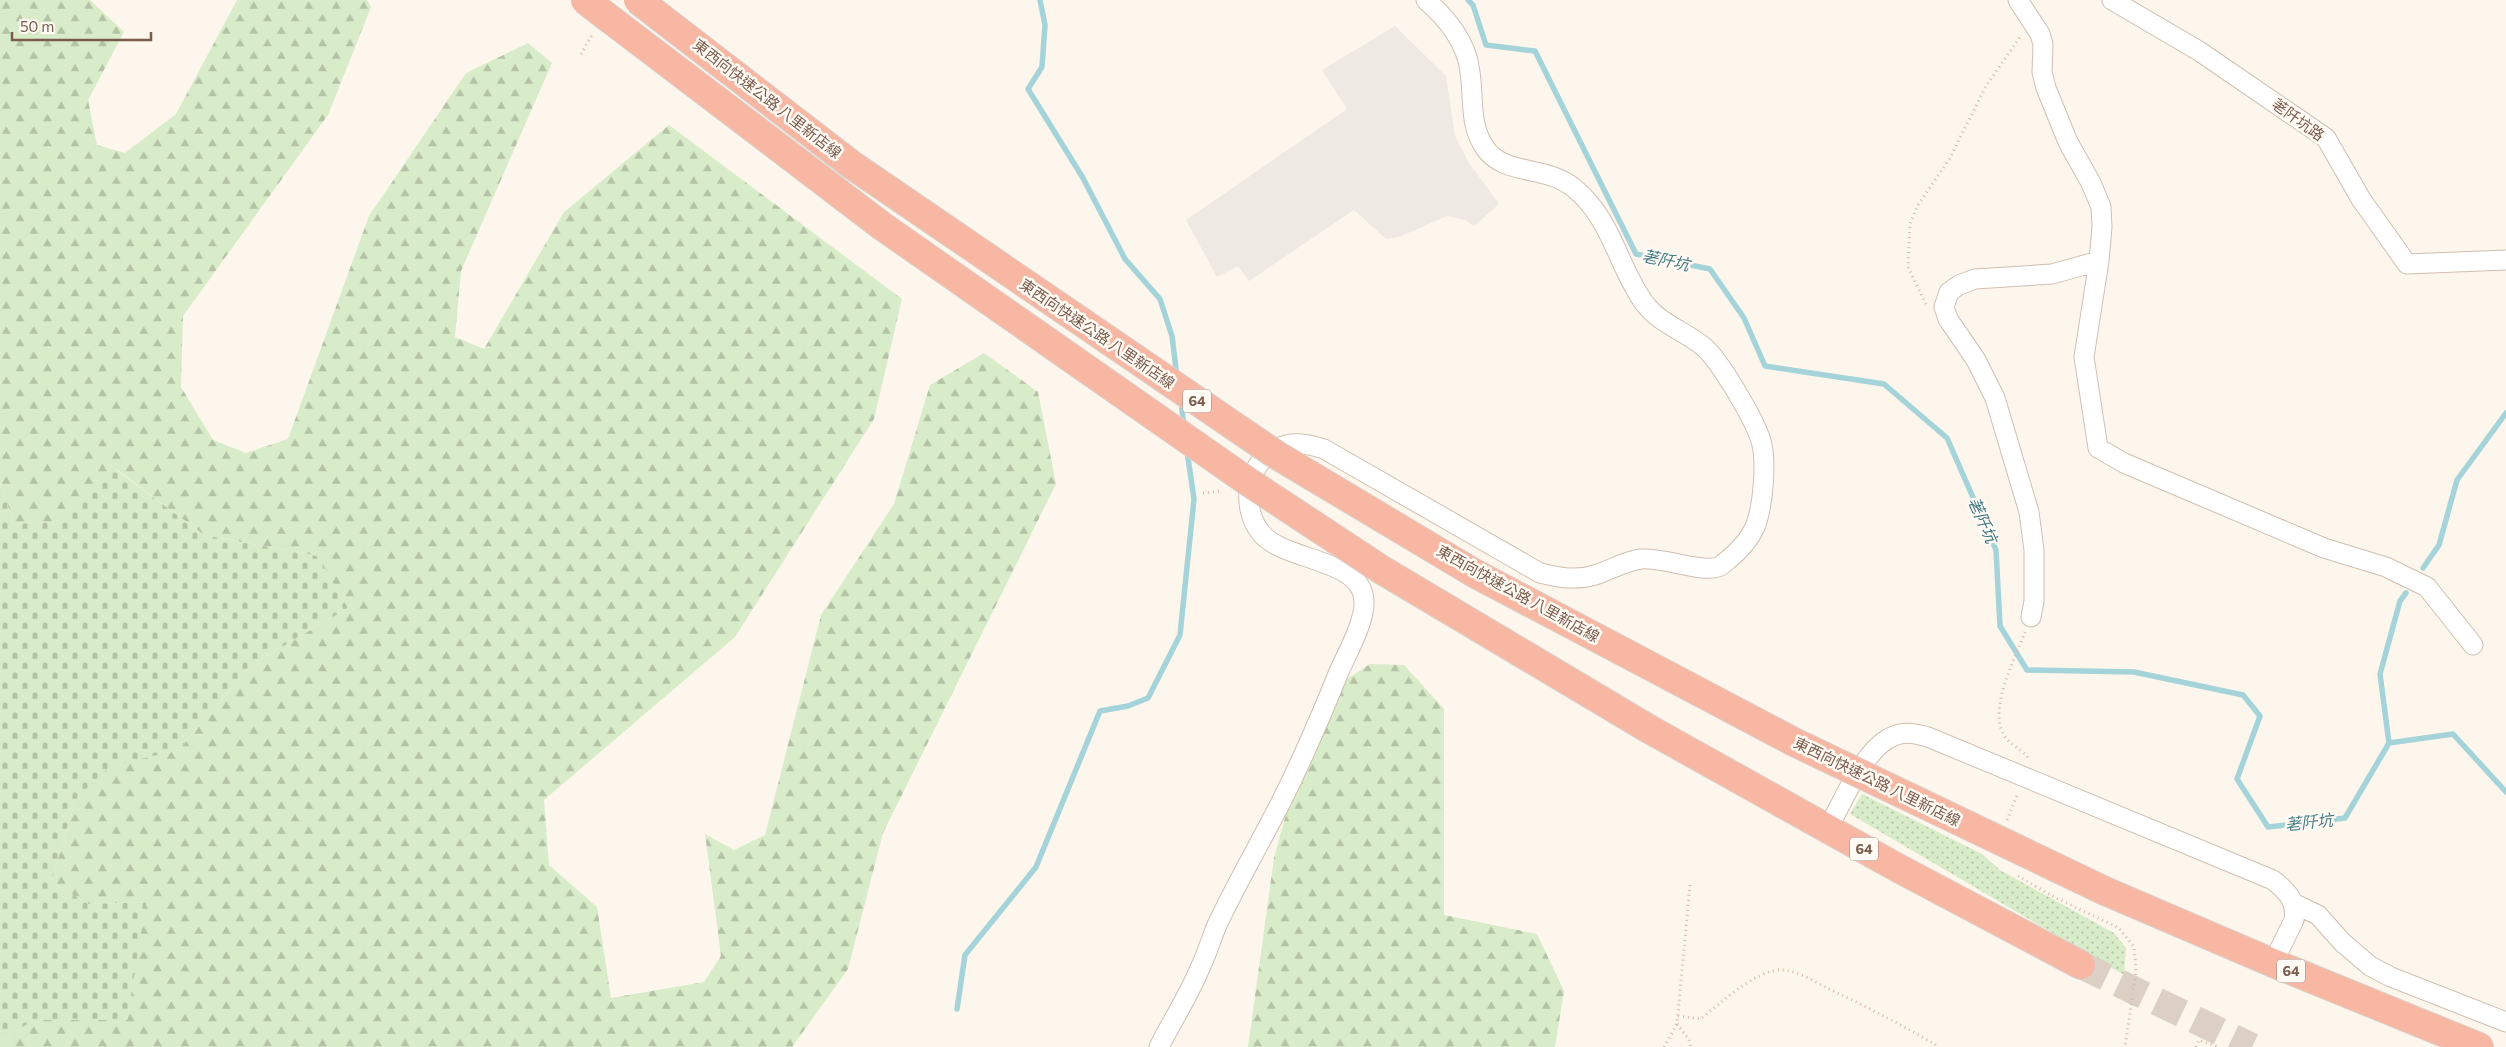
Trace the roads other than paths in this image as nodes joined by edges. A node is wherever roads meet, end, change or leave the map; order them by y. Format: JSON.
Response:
{"nodes":[{"id":1,"x":585,"y":0,"type":"edge"},
{"id":2,"x":638,"y":0,"type":"edge"},
{"id":3,"x":1426,"y":0,"type":"edge"},
{"id":4,"x":2018,"y":0,"type":"edge"},
{"id":5,"x":2112,"y":0,"type":"edge"},
{"id":6,"x":2506,"y":260,"type":"edge"},
{"id":7,"x":2099,"y":261,"type":"junction"},
{"id":8,"x":2031,"y":617,"type":"road end"},
{"id":9,"x":2473,"y":645,"type":"dead end"},
{"id":10,"x":1828,"y":828,"type":"junction"},
{"id":11,"x":2293,"y":903,"type":"junction"},
{"id":12,"x":2273,"y":963,"type":"junction"},
{"id":13,"x":2081,"y":966,"type":"tunnel mouth"},
{"id":14,"x":2506,"y":1022,"type":"edge"},
{"id":15,"x":1159,"y":1047,"type":"edge"},
{"id":16,"x":2479,"y":1047,"type":"edge"}],
"edges":[{"from":1,"to":10,"type":"highway","name":"東西向快速公路 八里新店線","number":"64","bridge":true},
{"from":2,"to":12,"type":"highway","name":"東西向快速公路 八里新店線","number":"64","bridge":true},
{"from":3,"to":15,"type":"street"},
{"from":4,"to":7,"type":"street"},
{"from":5,"to":6,"type":"street","name":"荖阡坑路"},
{"from":7,"to":8,"type":"street"},
{"from":7,"to":9,"type":"street"},
{"from":10,"to":11,"type":"street"},
{"from":10,"to":13,"type":"highway","name":"東西向快速公路 八里新店線","number":"64"},
{"from":11,"to":12,"type":"street"},
{"from":11,"to":14,"type":"street"},
{"from":12,"to":16,"type":"highway","name":"東西向快速公路 八里新店線","number":"64"}]}
